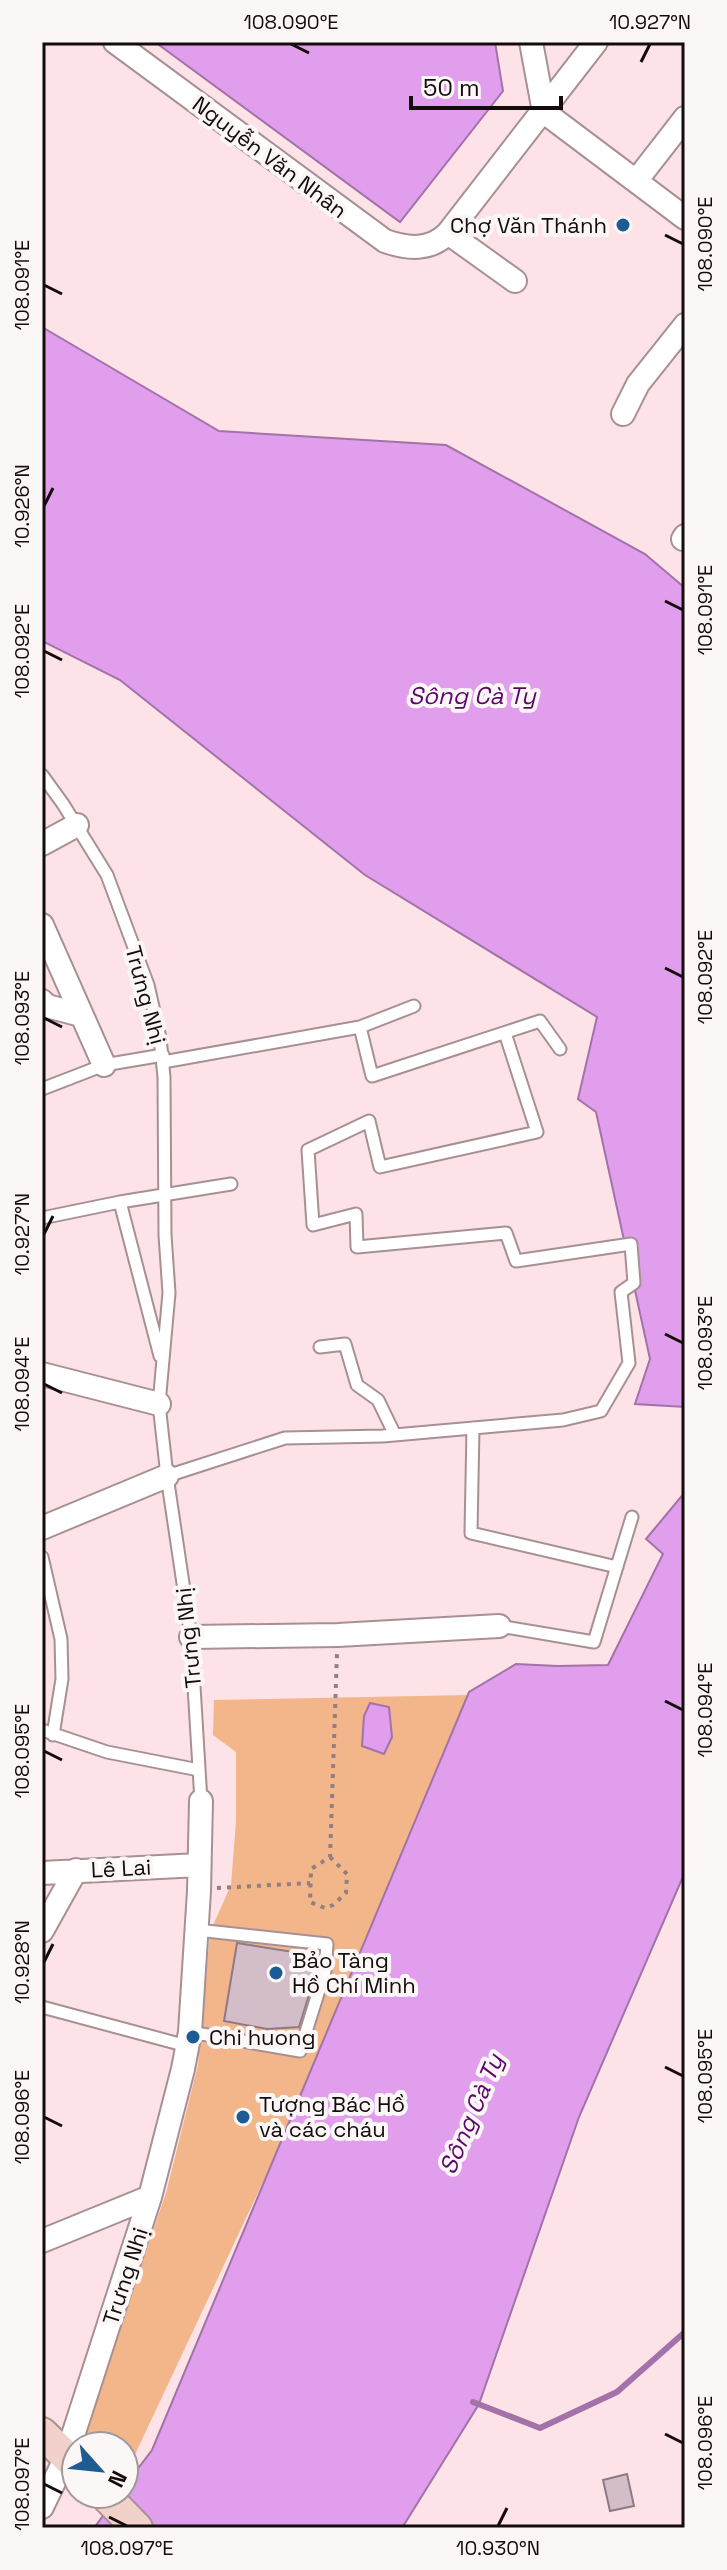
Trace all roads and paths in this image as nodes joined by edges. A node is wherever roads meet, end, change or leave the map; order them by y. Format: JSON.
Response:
{"nodes":[{"id":1,"x":115,"y":42,"type":"edge"},
{"id":2,"x":531,"y":42,"type":"edge"},
{"id":3,"x":596,"y":42,"type":"edge"},
{"id":4,"x":544,"y":112,"type":"junction"},
{"id":5,"x":685,"y":118,"type":"edge"},
{"id":6,"x":636,"y":181,"type":"junction"},
{"id":7,"x":685,"y":218,"type":"edge"},
{"id":8,"x":441,"y":239,"type":"junction"},
{"id":9,"x":515,"y":281,"type":"dead end"},
{"id":10,"x":685,"y":325,"type":"edge"},
{"id":11,"x":623,"y":414,"type":"dead end"},
{"id":12,"x":42,"y":775,"type":"edge"},
{"id":13,"x":77,"y":825,"type":"junction"},
{"id":14,"x":42,"y":844,"type":"edge"},
{"id":15,"x":42,"y":925,"type":"edge"},
{"id":16,"x":42,"y":1001,"type":"edge"},
{"id":17,"x":414,"y":1006,"type":"dead end"},
{"id":18,"x":81,"y":1015,"type":"junction"},
{"id":19,"x":360,"y":1027,"type":"junction"},
{"id":20,"x":505,"y":1033,"type":"junction"},
{"id":21,"x":560,"y":1049,"type":"dead end"},
{"id":22,"x":163,"y":1058,"type":"junction"},
{"id":23,"x":104,"y":1065,"type":"junction"},
{"id":24,"x":42,"y":1089,"type":"edge"},
{"id":25,"x":231,"y":1184,"type":"dead end"},
{"id":26,"x":166,"y":1195,"type":"junction"},
{"id":27,"x":120,"y":1202,"type":"junction"},
{"id":28,"x":42,"y":1218,"type":"edge"},
{"id":29,"x":320,"y":1347,"type":"dead end"},
{"id":30,"x":163,"y":1367,"type":"junction"},
{"id":31,"x":42,"y":1374,"type":"edge"},
{"id":32,"x":159,"y":1404,"type":"junction"},
{"id":33,"x":473,"y":1428,"type":"junction"},
{"id":34,"x":395,"y":1435,"type":"junction"},
{"id":35,"x":167,"y":1476,"type":"junction"},
{"id":36,"x":632,"y":1517,"type":"dead end"},
{"id":37,"x":42,"y":1528,"type":"edge"},
{"id":38,"x":42,"y":1557,"type":"edge"},
{"id":39,"x":617,"y":1567,"type":"junction"},
{"id":40,"x":499,"y":1626,"type":"joint"},
{"id":41,"x":338,"y":1635,"type":"junction"},
{"id":42,"x":191,"y":1637,"type":"junction"},
{"id":43,"x":48,"y":1733,"type":"edge"},
{"id":44,"x":199,"y":1770,"type":"junction"},
{"id":45,"x":201,"y":1801,"type":"joint"},
{"id":46,"x":330,"y":1857,"type":"junction"},
{"id":47,"x":199,"y":1865,"type":"junction"},
{"id":48,"x":76,"y":1870,"type":"junction"},
{"id":49,"x":42,"y":1873,"type":"edge"},
{"id":50,"x":310,"y":1883,"type":"junction"},
{"id":51,"x":199,"y":1891,"type":"junction"},
{"id":52,"x":197,"y":1930,"type":"junction"},
{"id":53,"x":42,"y":1931,"type":"edge"},
{"id":54,"x":42,"y":2007,"type":"edge"},
{"id":55,"x":189,"y":2039,"type":"junction"},
{"id":56,"x":150,"y":2197,"type":"junction"},
{"id":57,"x":42,"y":2241,"type":"edge"},
{"id":58,"x":80,"y":2430,"type":"edge"},
{"id":59,"x":42,"y":2433,"type":"edge"},
{"id":60,"x":60,"y":2450,"type":"edge"},
{"id":61,"x":60,"y":2478,"type":"edge"},
{"id":62,"x":42,"y":2507,"type":"edge"},
{"id":63,"x":120,"y":2510,"type":"edge"},
{"id":64,"x":137,"y":2528,"type":"edge"}],
"edges":[{"from":1,"to":8,"type":"street","name":"Nguyễn Văn Nhân"},
{"from":2,"to":4,"type":"street"},
{"from":3,"to":4,"type":"street"},
{"from":4,"to":6,"type":"street"},
{"from":4,"to":8,"type":"street"},
{"from":5,"to":6,"type":"street"},
{"from":6,"to":7,"type":"street"},
{"from":8,"to":9,"type":"street"},
{"from":10,"to":11,"type":"street"},
{"from":12,"to":13,"type":"lane","name":"Trưng Nhị"},
{"from":13,"to":14,"type":"street"},
{"from":13,"to":22,"type":"lane","name":"Trưng Nhị"},
{"from":15,"to":18,"type":"street"},
{"from":16,"to":18,"type":"street"},
{"from":17,"to":19,"type":"lane"},
{"from":18,"to":23,"type":"street"},
{"from":19,"to":20,"type":"lane"},
{"from":19,"to":22,"type":"lane"},
{"from":20,"to":21,"type":"lane"},
{"from":20,"to":33,"type":"lane"},
{"from":22,"to":23,"type":"lane"},
{"from":22,"to":26,"type":"lane","name":"Trưng Nhị"},
{"from":23,"to":24,"type":"lane"},
{"from":25,"to":26,"type":"lane"},
{"from":26,"to":27,"type":"lane"},
{"from":26,"to":30,"type":"lane","name":"Trưng Nhị"},
{"from":27,"to":28,"type":"lane"},
{"from":27,"to":30,"type":"lane"},
{"from":29,"to":34,"type":"lane"},
{"from":30,"to":32,"type":"lane","name":"Trưng Nhị"},
{"from":31,"to":32,"type":"street"},
{"from":32,"to":35,"type":"lane","name":"Trưng Nhị"},
{"from":33,"to":34,"type":"lane"},
{"from":33,"to":39,"type":"lane"},
{"from":34,"to":35,"type":"lane"},
{"from":35,"to":37,"type":"street"},
{"from":35,"to":42,"type":"lane","name":"Trưng Nhị"},
{"from":36,"to":39,"type":"lane"},
{"from":38,"to":43,"type":"lane"},
{"from":39,"to":40,"type":"lane"},
{"from":40,"to":41,"type":"street"},
{"from":41,"to":42,"type":"street"},
{"from":41,"to":46,"type":"path"},
{"from":42,"to":44,"type":"lane","name":"Trưng Nhị"},
{"from":43,"to":44,"type":"lane"},
{"from":44,"to":45,"type":"lane","name":"Trưng Nhị"},
{"from":45,"to":47,"type":"street","name":"Trưng Nhị"},
{"from":46,"to":50,"type":"path"},
{"from":46,"to":50,"type":"path"},
{"from":47,"to":48,"type":"street","name":"Lê Lai"},
{"from":47,"to":51,"type":"street","name":"Trưng Nhị"},
{"from":48,"to":49,"type":"street","name":"Lê Lai"},
{"from":48,"to":53,"type":"street"},
{"from":50,"to":51,"type":"path"},
{"from":51,"to":52,"type":"street","name":"Trưng Nhị"},
{"from":52,"to":55,"type":"street","name":"Trưng Nhị"},
{"from":52,"to":55,"type":"lane"},
{"from":54,"to":55,"type":"lane"},
{"from":55,"to":56,"type":"street","name":"Trưng Nhị"},
{"from":56,"to":57,"type":"street"},
{"from":56,"to":58,"type":"street","name":"Trưng Nhị"},
{"from":59,"to":60,"type":"street"},
{"from":61,"to":62,"type":"street","name":"Trưng Nhị"},
{"from":63,"to":64,"type":"street"}]}
